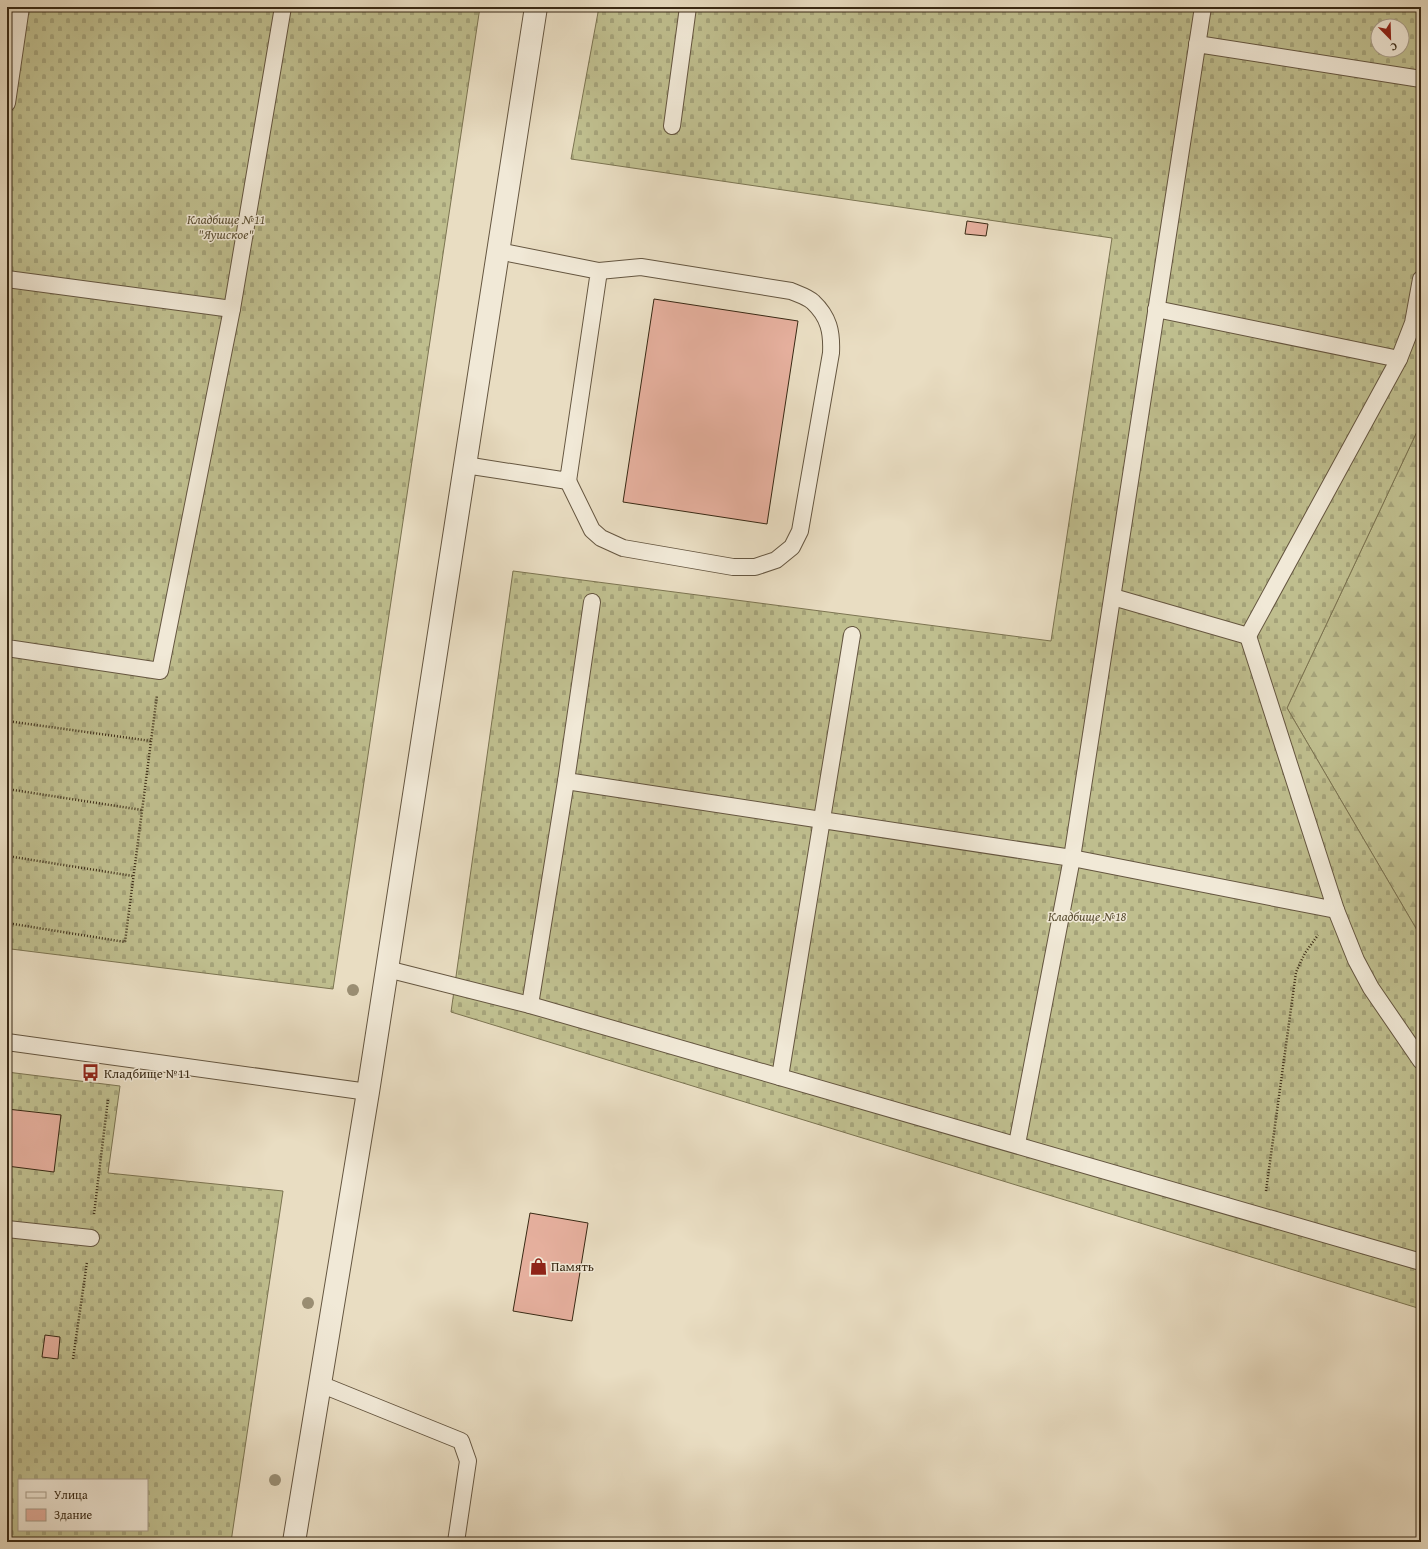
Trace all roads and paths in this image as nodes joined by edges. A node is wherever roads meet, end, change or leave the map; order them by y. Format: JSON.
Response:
{"nodes":[{"id":1,"x":21,"y":7,"type":"edge"},
{"id":2,"x":283,"y":7,"type":"edge"},
{"id":3,"x":536,"y":7,"type":"edge"},
{"id":4,"x":688,"y":7,"type":"edge"},
{"id":5,"x":1203,"y":7,"type":"edge"},
{"id":6,"x":1197,"y":44,"type":"junction"},
{"id":7,"x":1421,"y":79,"type":"edge"},
{"id":8,"x":7,"y":103,"type":"edge"},
{"id":9,"x":672,"y":126,"type":"dead end"},
{"id":10,"x":498,"y":252,"type":"junction"},
{"id":11,"x":599,"y":271,"type":"junction"},
{"id":12,"x":1421,"y":278,"type":"edge"},
{"id":13,"x":7,"y":279,"type":"edge"},
{"id":14,"x":232,"y":308,"type":"junction"},
{"id":15,"x":1156,"y":309,"type":"junction"},
{"id":16,"x":1399,"y":360,"type":"junction"},
{"id":17,"x":465,"y":465,"type":"junction"},
{"id":18,"x":568,"y":480,"type":"junction"},
{"id":19,"x":1113,"y":597,"type":"junction"},
{"id":20,"x":592,"y":602,"type":"dead end"},
{"id":21,"x":852,"y":635,"type":"dead end"},
{"id":22,"x":1248,"y":636,"type":"junction"},
{"id":23,"x":7,"y":648,"type":"edge"},
{"id":24,"x":160,"y":671,"type":"junction"},
{"id":25,"x":7,"y":721,"type":"edge"},
{"id":26,"x":151,"y":741,"type":"junction"},
{"id":27,"x":566,"y":781,"type":"junction"},
{"id":28,"x":7,"y":789,"type":"edge"},
{"id":29,"x":142,"y":810,"type":"junction"},
{"id":30,"x":821,"y":820,"type":"junction"},
{"id":31,"x":7,"y":856,"type":"edge"},
{"id":32,"x":1072,"y":858,"type":"junction"},
{"id":33,"x":133,"y":876,"type":"junction"},
{"id":34,"x":1336,"y":910,"type":"junction"},
{"id":35,"x":7,"y":923,"type":"edge"},
{"id":36,"x":387,"y":969,"type":"junction"},
{"id":37,"x":530,"y":1005,"type":"junction"},
{"id":38,"x":7,"y":1042,"type":"edge"},
{"id":39,"x":1421,"y":1061,"type":"edge"},
{"id":40,"x":780,"y":1077,"type":"junction"},
{"id":41,"x":368,"y":1092,"type":"junction"},
{"id":42,"x":1017,"y":1144,"type":"junction"},
{"id":43,"x":1263,"y":1216,"type":"junction"},
{"id":44,"x":7,"y":1229,"type":"edge"},
{"id":45,"x":91,"y":1238,"type":"dead end"},
{"id":46,"x":1421,"y":1262,"type":"edge"},
{"id":47,"x":320,"y":1384,"type":"junction"},
{"id":48,"x":294,"y":1542,"type":"edge"},
{"id":49,"x":456,"y":1542,"type":"edge"}],
"edges":[{"from":1,"to":8,"type":"lane"},
{"from":2,"to":14,"type":"lane"},
{"from":3,"to":10,"type":"street"},
{"from":4,"to":9,"type":"lane"},
{"from":5,"to":6,"type":"lane"},
{"from":6,"to":7,"type":"lane"},
{"from":6,"to":15,"type":"lane"},
{"from":10,"to":11,"type":"lane"},
{"from":10,"to":17,"type":"street"},
{"from":11,"to":18,"type":"lane"},
{"from":11,"to":18,"type":"lane"},
{"from":12,"to":16,"type":"lane"},
{"from":13,"to":14,"type":"lane"},
{"from":14,"to":24,"type":"lane"},
{"from":15,"to":16,"type":"lane"},
{"from":15,"to":19,"type":"lane"},
{"from":16,"to":22,"type":"lane"},
{"from":17,"to":18,"type":"lane"},
{"from":17,"to":36,"type":"street"},
{"from":19,"to":22,"type":"lane"},
{"from":19,"to":32,"type":"lane"},
{"from":20,"to":27,"type":"lane"},
{"from":21,"to":30,"type":"lane"},
{"from":22,"to":34,"type":"lane"},
{"from":23,"to":24,"type":"lane"},
{"from":24,"to":26,"type":"path"},
{"from":25,"to":26,"type":"path"},
{"from":26,"to":29,"type":"path"},
{"from":27,"to":30,"type":"lane"},
{"from":27,"to":37,"type":"lane"},
{"from":28,"to":29,"type":"path"},
{"from":29,"to":33,"type":"path"},
{"from":30,"to":32,"type":"lane"},
{"from":30,"to":40,"type":"lane"},
{"from":31,"to":33,"type":"path"},
{"from":32,"to":34,"type":"lane"},
{"from":32,"to":42,"type":"lane"},
{"from":33,"to":35,"type":"path"},
{"from":34,"to":39,"type":"lane"},
{"from":34,"to":43,"type":"path"},
{"from":36,"to":37,"type":"lane"},
{"from":36,"to":41,"type":"street"},
{"from":37,"to":40,"type":"lane"},
{"from":38,"to":41,"type":"lane"},
{"from":40,"to":42,"type":"lane"},
{"from":41,"to":47,"type":"street"},
{"from":42,"to":43,"type":"lane"},
{"from":43,"to":46,"type":"lane"},
{"from":44,"to":45,"type":"lane"},
{"from":47,"to":48,"type":"street"},
{"from":47,"to":49,"type":"lane"}]}
